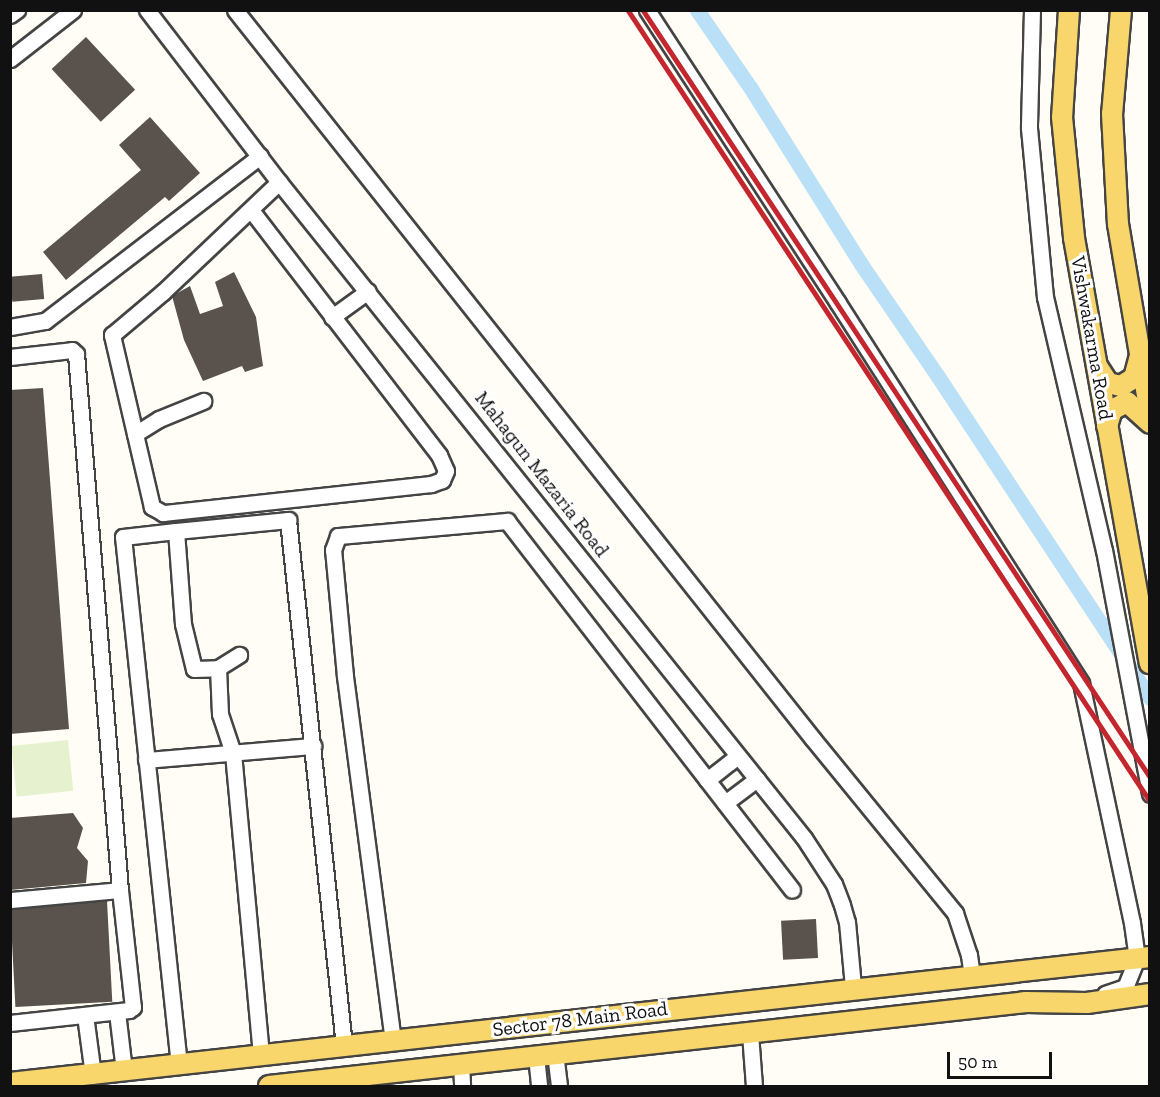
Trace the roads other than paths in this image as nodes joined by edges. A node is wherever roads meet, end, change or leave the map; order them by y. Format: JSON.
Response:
{"nodes":[{"id":1,"x":17,"y":10,"type":"edge"},
{"id":2,"x":73,"y":10,"type":"edge"},
{"id":3,"x":147,"y":10,"type":"edge"},
{"id":4,"x":235,"y":10,"type":"edge"},
{"id":5,"x":647,"y":10,"type":"edge"},
{"id":6,"x":1032,"y":10,"type":"edge"},
{"id":7,"x":1069,"y":10,"type":"edge"},
{"id":8,"x":1121,"y":10,"type":"edge"},
{"id":9,"x":10,"y":15,"type":"edge"},
{"id":10,"x":10,"y":59,"type":"edge"},
{"id":11,"x":260,"y":156,"type":"junction"},
{"id":12,"x":279,"y":182,"type":"junction"},
{"id":13,"x":251,"y":210,"type":"junction"},
{"id":14,"x":368,"y":291,"type":"junction"},
{"id":15,"x":333,"y":317,"type":"junction"},
{"id":16,"x":10,"y":327,"type":"edge"},
{"id":17,"x":1140,"y":356,"type":"junction"},
{"id":18,"x":10,"y":357,"type":"edge"},
{"id":19,"x":1096,"y":364,"type":"junction"},
{"id":20,"x":203,"y":400,"type":"dead end"},
{"id":21,"x":1149,"y":413,"type":"edge"},
{"id":22,"x":1149,"y":423,"type":"edge"},
{"id":23,"x":1107,"y":426,"type":"junction"},
{"id":24,"x":135,"y":434,"type":"junction"},
{"id":25,"x":176,"y":531,"type":"junction"},
{"id":26,"x":239,"y":655,"type":"dead end"},
{"id":27,"x":1149,"y":663,"type":"edge"},
{"id":28,"x":218,"y":668,"type":"junction"},
{"id":29,"x":313,"y":746,"type":"junction"},
{"id":30,"x":233,"y":753,"type":"junction"},
{"id":31,"x":738,"y":756,"type":"junction"},
{"id":32,"x":146,"y":760,"type":"junction"},
{"id":33,"x":707,"y":780,"type":"junction"},
{"id":34,"x":756,"y":780,"type":"junction"},
{"id":35,"x":1149,"y":795,"type":"edge"},
{"id":36,"x":724,"y":803,"type":"junction"},
{"id":37,"x":120,"y":890,"type":"junction"},
{"id":38,"x":792,"y":890,"type":"dead end"},
{"id":39,"x":10,"y":900,"type":"edge"},
{"id":40,"x":1143,"y":957,"type":"edge"},
{"id":41,"x":972,"y":976,"type":"junction"},
{"id":42,"x":853,"y":987,"type":"junction"},
{"id":43,"x":1149,"y":994,"type":"edge"},
{"id":44,"x":1087,"y":1003,"type":"junction"},
{"id":45,"x":649,"y":1011,"type":"junction"},
{"id":46,"x":117,"y":1012,"type":"junction"},
{"id":47,"x":85,"y":1015,"type":"junction"},
{"id":48,"x":10,"y":1023,"type":"edge"},
{"id":49,"x":750,"y":1033,"type":"junction"},
{"id":50,"x":393,"y":1041,"type":"junction"},
{"id":51,"x":651,"y":1043,"type":"junction"},
{"id":52,"x":344,"y":1046,"type":"junction"},
{"id":53,"x":546,"y":1055,"type":"junction"},
{"id":54,"x":261,"y":1056,"type":"junction"},
{"id":55,"x":460,"y":1064,"type":"junction"},
{"id":56,"x":178,"y":1065,"type":"junction"},
{"id":57,"x":124,"y":1071,"type":"junction"},
{"id":58,"x":93,"y":1075,"type":"junction"},
{"id":59,"x":10,"y":1083,"type":"edge"},
{"id":60,"x":269,"y":1086,"type":"edge"},
{"id":61,"x":462,"y":1086,"type":"edge"},
{"id":62,"x":538,"y":1086,"type":"edge"},
{"id":63,"x":559,"y":1086,"type":"edge"},
{"id":64,"x":754,"y":1086,"type":"edge"}],
"edges":[{"from":1,"to":9,"type":"street"},
{"from":2,"to":10,"type":"street"},
{"from":3,"to":11,"type":"street","name":"Mahagun Mazaria Road"},
{"from":4,"to":41,"type":"street"},
{"from":5,"to":40,"type":"street"},
{"from":6,"to":35,"type":"street"},
{"from":7,"to":19,"type":"main road","name":"Vishwakarma Road"},
{"from":8,"to":17,"type":"main road"},
{"from":11,"to":12,"type":"street","name":"Mahagun Mazaria Road"},
{"from":11,"to":16,"type":"street"},
{"from":12,"to":13,"type":"street"},
{"from":12,"to":14,"type":"street","name":"Mahagun Mazaria Road"},
{"from":13,"to":15,"type":"street"},
{"from":13,"to":24,"type":"street"},
{"from":14,"to":15,"type":"street"},
{"from":14,"to":31,"type":"street","name":"Mahagun Mazaria Road"},
{"from":15,"to":24,"type":"street"},
{"from":17,"to":19,"type":"main road"},
{"from":17,"to":21,"type":"main road"},
{"from":18,"to":37,"type":"street"},
{"from":19,"to":23,"type":"main road","name":"Vishwakarma Road"},
{"from":20,"to":24,"type":"street"},
{"from":22,"to":23,"type":"main road"},
{"from":23,"to":27,"type":"main road","name":"Vishwakarma Road"},
{"from":25,"to":28,"type":"street"},
{"from":25,"to":29,"type":"street"},
{"from":25,"to":32,"type":"street"},
{"from":26,"to":28,"type":"street"},
{"from":28,"to":30,"type":"street"},
{"from":29,"to":30,"type":"street"},
{"from":29,"to":52,"type":"street"},
{"from":30,"to":32,"type":"street"},
{"from":30,"to":54,"type":"street"},
{"from":31,"to":33,"type":"street"},
{"from":31,"to":34,"type":"street","name":"Mahagun Mazaria Road"},
{"from":32,"to":56,"type":"street"},
{"from":33,"to":36,"type":"street"},
{"from":33,"to":50,"type":"street"},
{"from":34,"to":36,"type":"street"},
{"from":34,"to":42,"type":"street","name":"Mahagun Mazaria Road"},
{"from":36,"to":38,"type":"street"},
{"from":37,"to":39,"type":"street"},
{"from":37,"to":46,"type":"street"},
{"from":40,"to":41,"type":"main road","name":"Sector 78 Main Road"},
{"from":40,"to":44,"type":"street"},
{"from":41,"to":42,"type":"main road","name":"Sector 78 Main Road"},
{"from":42,"to":45,"type":"main road","name":"Sector 78 Main Road"},
{"from":43,"to":44,"type":"main road","name":"Sector 78 Main Road"},
{"from":44,"to":49,"type":"main road","name":"Sector 78 Main Road"},
{"from":45,"to":50,"type":"main road","name":"Sector 78 Main Road"},
{"from":45,"to":51,"type":"main road"},
{"from":46,"to":47,"type":"street"},
{"from":46,"to":57,"type":"street"},
{"from":47,"to":48,"type":"street"},
{"from":47,"to":58,"type":"street"},
{"from":49,"to":51,"type":"main road","name":"Sector 78 Main Road"},
{"from":49,"to":64,"type":"street"},
{"from":50,"to":52,"type":"main road","name":"Sector 78 Main Road"},
{"from":51,"to":53,"type":"main road","name":"Sector 78 Main Road"},
{"from":52,"to":54,"type":"main road","name":"Sector 78 Main Road"},
{"from":53,"to":55,"type":"main road","name":"Sector 78 Main Road"},
{"from":53,"to":62,"type":"street"},
{"from":53,"to":63,"type":"street"},
{"from":54,"to":56,"type":"main road","name":"Sector 78 Main Road"},
{"from":55,"to":60,"type":"main road","name":"Sector 78 Main Road"},
{"from":55,"to":61,"type":"street"},
{"from":56,"to":57,"type":"main road","name":"Sector 78 Main Road"},
{"from":57,"to":58,"type":"main road","name":"Sector 78 Main Road"},
{"from":58,"to":59,"type":"main road","name":"Sector 78 Main Road"}]}
